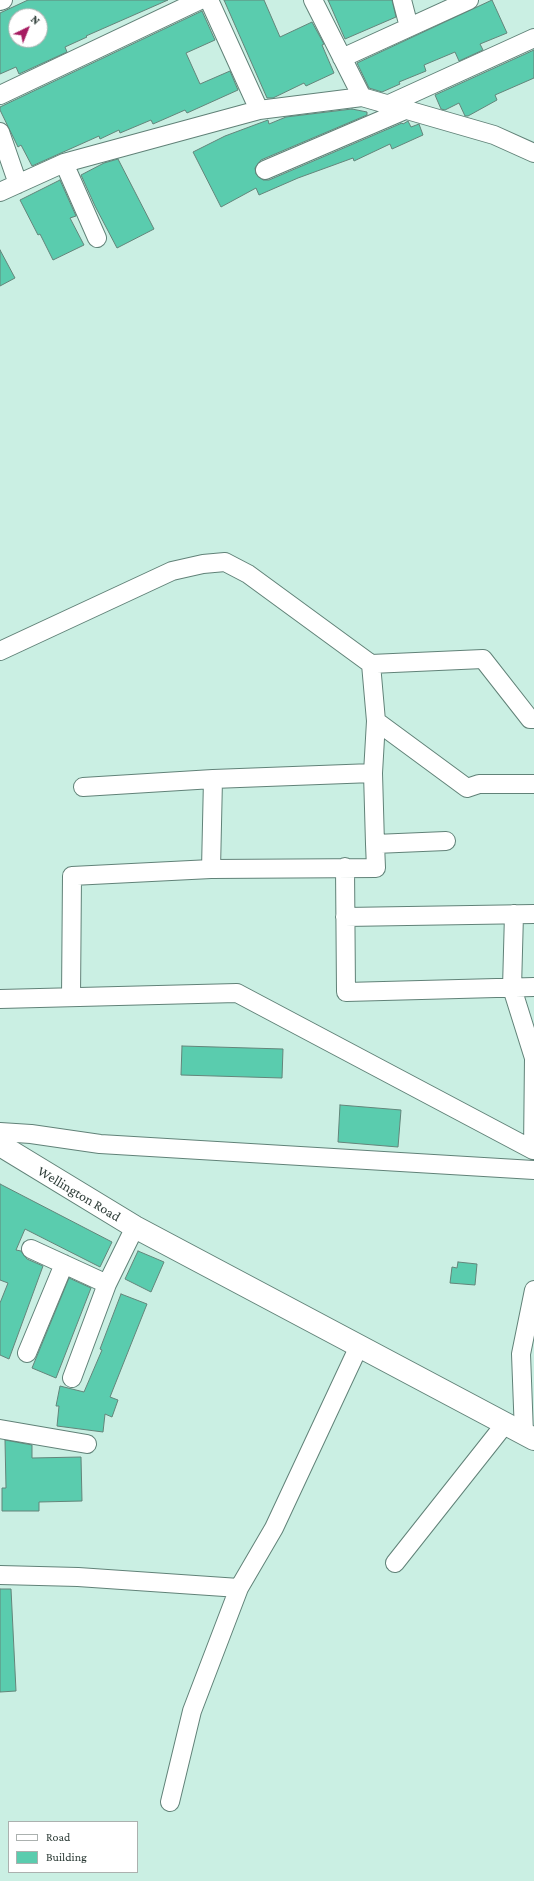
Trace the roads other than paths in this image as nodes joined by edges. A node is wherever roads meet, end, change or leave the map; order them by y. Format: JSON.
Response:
{"nodes":[{"id":1,"x":3,"y":0,"type":"edge"},
{"id":2,"x":200,"y":0,"type":"edge"},
{"id":3,"x":209,"y":0,"type":"edge"},
{"id":4,"x":313,"y":0,"type":"edge"},
{"id":5,"x":402,"y":0,"type":"edge"},
{"id":6,"x":469,"y":0,"type":"edge"},
{"id":7,"x":0,"y":1,"type":"edge"},
{"id":8,"x":409,"y":27,"type":"junction"},
{"id":9,"x":534,"y":38,"type":"edge"},
{"id":10,"x":342,"y":58,"type":"junction"},
{"id":11,"x":0,"y":95,"type":"edge"},
{"id":12,"x":362,"y":97,"type":"junction"},
{"id":13,"x":387,"y":105,"type":"junction"},
{"id":14,"x":259,"y":110,"type":"junction"},
{"id":15,"x":405,"y":110,"type":"junction"},
{"id":16,"x":0,"y":132,"type":"edge"},
{"id":17,"x":534,"y":153,"type":"edge"},
{"id":18,"x":64,"y":163,"type":"junction"},
{"id":19,"x":265,"y":170,"type":"dead end"},
{"id":20,"x":18,"y":184,"type":"junction"},
{"id":21,"x":0,"y":192,"type":"edge"},
{"id":22,"x":97,"y":238,"type":"dead end"},
{"id":23,"x":0,"y":650,"type":"edge"},
{"id":24,"x":371,"y":664,"type":"junction"},
{"id":25,"x":534,"y":719,"type":"edge"},
{"id":26,"x":376,"y":720,"type":"junction"},
{"id":27,"x":373,"y":773,"type":"junction"},
{"id":28,"x":213,"y":779,"type":"junction"},
{"id":29,"x":534,"y":784,"type":"edge"},
{"id":30,"x":83,"y":787,"type":"dead end"},
{"id":31,"x":446,"y":841,"type":"dead end"},
{"id":32,"x":375,"y":844,"type":"junction"},
{"id":33,"x":345,"y":867,"type":"junction"},
{"id":34,"x":211,"y":869,"type":"junction"},
{"id":35,"x":514,"y":914,"type":"junction"},
{"id":36,"x":534,"y":914,"type":"edge"},
{"id":37,"x":344,"y":917,"type":"junction"},
{"id":38,"x":534,"y":987,"type":"edge"},
{"id":39,"x":512,"y":988,"type":"junction"},
{"id":40,"x":71,"y":997,"type":"junction"},
{"id":41,"x":0,"y":998,"type":"edge"},
{"id":42,"x":0,"y":1132,"type":"edge"},
{"id":43,"x":0,"y":1145,"type":"edge"},
{"id":44,"x":534,"y":1152,"type":"edge"},
{"id":45,"x":534,"y":1170,"type":"edge"},
{"id":46,"x":135,"y":1227,"type":"junction"},
{"id":47,"x":31,"y":1249,"type":"dead end"},
{"id":48,"x":64,"y":1264,"type":"junction"},
{"id":49,"x":107,"y":1284,"type":"junction"},
{"id":50,"x":534,"y":1290,"type":"edge"},
{"id":51,"x":359,"y":1346,"type":"junction"},
{"id":52,"x":27,"y":1353,"type":"dead end"},
{"id":53,"x":72,"y":1378,"type":"dead end"},
{"id":54,"x":505,"y":1424,"type":"junction"},
{"id":55,"x":0,"y":1429,"type":"edge"},
{"id":56,"x":529,"y":1437,"type":"edge"},
{"id":57,"x":87,"y":1444,"type":"dead end"},
{"id":58,"x":395,"y":1563,"type":"dead end"},
{"id":59,"x":0,"y":1575,"type":"edge"},
{"id":60,"x":239,"y":1588,"type":"junction"},
{"id":61,"x":170,"y":1802,"type":"dead end"}],
"edges":[{"from":1,"to":7,"type":"street"},
{"from":2,"to":11,"type":"street"},
{"from":3,"to":14,"type":"street"},
{"from":4,"to":10,"type":"street"},
{"from":5,"to":8,"type":"street"},
{"from":6,"to":8,"type":"street"},
{"from":8,"to":10,"type":"street"},
{"from":9,"to":13,"type":"street"},
{"from":10,"to":12,"type":"street"},
{"from":12,"to":13,"type":"street"},
{"from":12,"to":14,"type":"street"},
{"from":13,"to":15,"type":"street"},
{"from":14,"to":18,"type":"street"},
{"from":15,"to":17,"type":"street"},
{"from":15,"to":19,"type":"street"},
{"from":16,"to":20,"type":"street"},
{"from":18,"to":20,"type":"street"},
{"from":18,"to":22,"type":"street"},
{"from":20,"to":21,"type":"street"},
{"from":23,"to":24,"type":"street"},
{"from":24,"to":25,"type":"street"},
{"from":24,"to":26,"type":"street"},
{"from":26,"to":27,"type":"street"},
{"from":26,"to":29,"type":"street"},
{"from":27,"to":28,"type":"street"},
{"from":27,"to":32,"type":"street"},
{"from":28,"to":30,"type":"street"},
{"from":28,"to":34,"type":"street"},
{"from":31,"to":32,"type":"street"},
{"from":32,"to":33,"type":"street"},
{"from":33,"to":34,"type":"street"},
{"from":33,"to":37,"type":"street"},
{"from":34,"to":40,"type":"street"},
{"from":35,"to":36,"type":"street"},
{"from":35,"to":37,"type":"street"},
{"from":35,"to":39,"type":"street"},
{"from":37,"to":39,"type":"street"},
{"from":38,"to":39,"type":"street"},
{"from":39,"to":44,"type":"street"},
{"from":40,"to":41,"type":"street"},
{"from":40,"to":44,"type":"street"},
{"from":42,"to":45,"type":"street"},
{"from":43,"to":46,"type":"main road","name":"Wellington Road"},
{"from":46,"to":49,"type":"street"},
{"from":46,"to":51,"type":"main road","name":"Wellington Road"},
{"from":47,"to":48,"type":"street"},
{"from":48,"to":49,"type":"street"},
{"from":48,"to":52,"type":"street"},
{"from":49,"to":53,"type":"street"},
{"from":50,"to":56,"type":"street"},
{"from":51,"to":54,"type":"main road","name":"Wellington Road"},
{"from":51,"to":60,"type":"street"},
{"from":54,"to":56,"type":"main road","name":"Wellington Road"},
{"from":54,"to":58,"type":"street"},
{"from":55,"to":57,"type":"street"},
{"from":59,"to":60,"type":"street"},
{"from":60,"to":61,"type":"street"}]}
